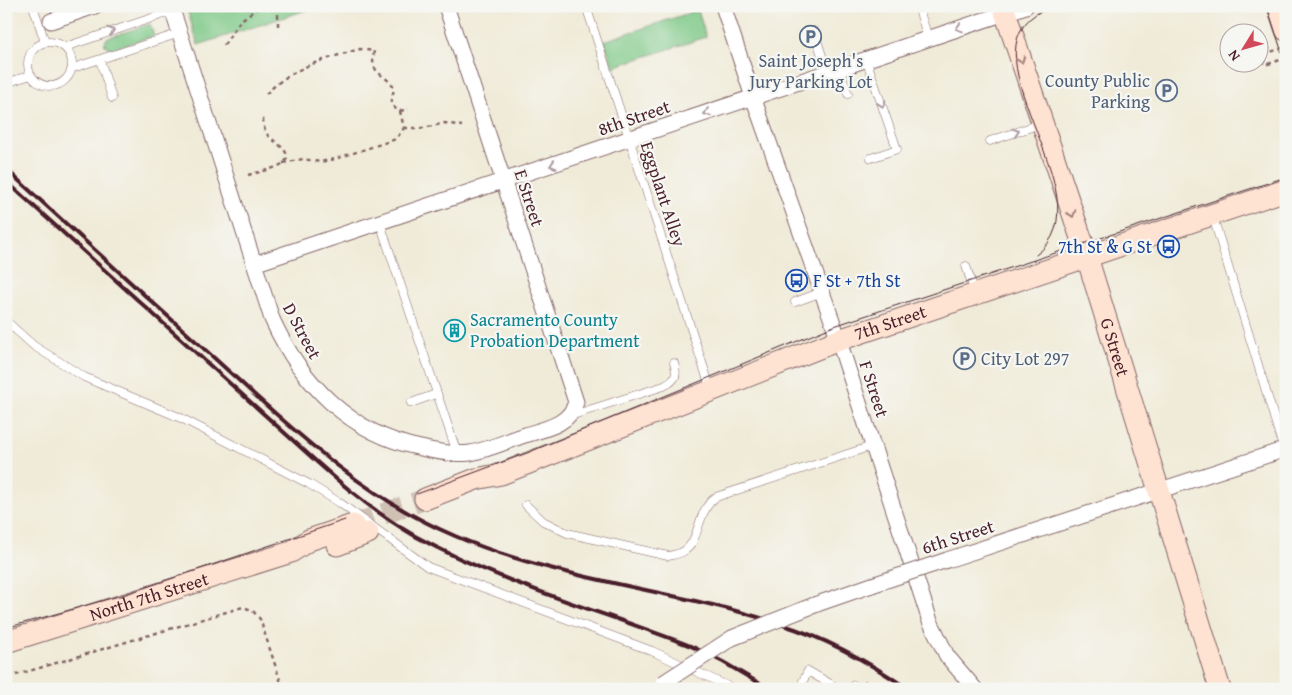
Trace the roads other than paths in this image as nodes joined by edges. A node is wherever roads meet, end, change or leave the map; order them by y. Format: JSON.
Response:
{"nodes":[{"id":1,"x":33,"y":6,"type":"edge"},
{"id":2,"x":95,"y":6,"type":"edge"},
{"id":3,"x":446,"y":6,"type":"edge"},
{"id":4,"x":586,"y":6,"type":"edge"},
{"id":5,"x":723,"y":6,"type":"edge"},
{"id":6,"x":918,"y":6,"type":"edge"},
{"id":7,"x":1026,"y":6,"type":"edge"},
{"id":8,"x":1278,"y":6,"type":"edge"},
{"id":9,"x":172,"y":8,"type":"edge"},
{"id":10,"x":1004,"y":10,"type":"edge"},
{"id":11,"x":51,"y":21,"type":"dead end"},
{"id":12,"x":1286,"y":30,"type":"edge"},
{"id":13,"x":814,"y":31,"type":"dead end"},
{"id":14,"x":180,"y":33,"type":"junction"},
{"id":15,"x":928,"y":38,"type":"junction"},
{"id":16,"x":45,"y":42,"type":"junction"},
{"id":17,"x":65,"y":46,"type":"junction"},
{"id":18,"x":866,"y":58,"type":"junction"},
{"id":19,"x":100,"y":60,"type":"junction"},
{"id":20,"x":73,"y":68,"type":"junction"},
{"id":21,"x":833,"y":69,"type":"junction"},
{"id":22,"x":31,"y":75,"type":"junction"},
{"id":23,"x":6,"y":83,"type":"edge"},
{"id":24,"x":848,"y":94,"type":"dead end"},
{"id":25,"x":753,"y":97,"type":"junction"},
{"id":26,"x":112,"y":98,"type":"dead end"},
{"id":27,"x":1042,"y":123,"type":"junction"},
{"id":28,"x":630,"y":140,"type":"junction"},
{"id":29,"x":990,"y":141,"type":"dead end"},
{"id":30,"x":871,"y":158,"type":"dead end"},
{"id":31,"x":504,"y":182,"type":"junction"},
{"id":32,"x":1286,"y":190,"type":"edge"},
{"id":33,"x":1213,"y":215,"type":"junction"},
{"id":34,"x":380,"y":223,"type":"junction"},
{"id":35,"x":1086,"y":256,"type":"junction"},
{"id":36,"x":254,"y":264,"type":"junction"},
{"id":37,"x":966,"y":266,"type":"dead end"},
{"id":38,"x":822,"y":292,"type":"junction"},
{"id":39,"x":975,"y":293,"type":"junction"},
{"id":40,"x":795,"y":302,"type":"dead end"},
{"id":41,"x":6,"y":321,"type":"edge"},
{"id":42,"x":839,"y":340,"type":"junction"},
{"id":43,"x":674,"y":363,"type":"dead end"},
{"id":44,"x":712,"y":392,"type":"junction"},
{"id":45,"x":436,"y":394,"type":"junction"},
{"id":46,"x":411,"y":402,"type":"dead end"},
{"id":47,"x":573,"y":409,"type":"junction"},
{"id":48,"x":872,"y":446,"type":"junction"},
{"id":49,"x":1285,"y":450,"type":"edge"},
{"id":50,"x":456,"y":454,"type":"junction"},
{"id":51,"x":1160,"y":492,"type":"junction"},
{"id":52,"x":432,"y":503,"type":"tunnel mouth"},
{"id":53,"x":526,"y":505,"type":"dead end"},
{"id":54,"x":360,"y":529,"type":"tunnel mouth"},
{"id":55,"x":6,"y":642,"type":"edge"},
{"id":56,"x":804,"y":681,"type":"dead end"},
{"id":57,"x":659,"y":686,"type":"edge"},
{"id":58,"x":734,"y":689,"type":"edge"},
{"id":59,"x":839,"y":689,"type":"edge"},
{"id":60,"x":974,"y":689,"type":"edge"},
{"id":61,"x":1220,"y":689,"type":"edge"}],
"edges":[{"from":1,"to":16,"type":"lane"},
{"from":2,"to":11,"type":"street"},
{"from":3,"to":31,"type":"street","name":"E Street"},
{"from":4,"to":28,"type":"lane","name":"Eggplant Alley"},
{"from":5,"to":25,"type":"street","name":"F Street"},
{"from":6,"to":15,"type":"lane"},
{"from":7,"to":10,"type":"street","name":"8th Street"},
{"from":8,"to":12,"type":"main road"},
{"from":9,"to":14,"type":"street","name":"D Street"},
{"from":17,"to":9,"type":"lane","one_way":true},
{"from":10,"to":15,"type":"street","name":"8th Street","one_way":true},
{"from":10,"to":27,"type":"main road","name":"G Street","one_way":true},
{"from":13,"to":21,"type":"lane"},
{"from":14,"to":19,"type":"lane"},
{"from":14,"to":36,"type":"street","name":"D Street"},
{"from":15,"to":18,"type":"street","name":"8th Street"},
{"from":16,"to":17,"type":"lane"},
{"from":16,"to":22,"type":"lane"},
{"from":17,"to":20,"type":"lane"},
{"from":18,"to":21,"type":"street","name":"8th Street"},
{"from":18,"to":30,"type":"lane","one_way":true},
{"from":19,"to":20,"type":"lane"},
{"from":19,"to":26,"type":"lane"},
{"from":20,"to":22,"type":"lane"},
{"from":21,"to":24,"type":"lane"},
{"from":21,"to":25,"type":"street","name":"8th Street"},
{"from":22,"to":23,"type":"lane"},
{"from":25,"to":28,"type":"street","name":"8th Street","one_way":true},
{"from":25,"to":38,"type":"street","name":"F Street"},
{"from":29,"to":27,"type":"lane","one_way":true},
{"from":27,"to":35,"type":"main road","name":"G Street","one_way":true},
{"from":28,"to":31,"type":"street","name":"8th Street","one_way":true},
{"from":28,"to":44,"type":"lane","name":"Eggplant Alley"},
{"from":31,"to":34,"type":"street","name":"8th Street"},
{"from":31,"to":47,"type":"street","name":"E Street"},
{"from":32,"to":33,"type":"main road","name":"7th Street"},
{"from":33,"to":35,"type":"main road","name":"7th Street"},
{"from":33,"to":49,"type":"lane"},
{"from":34,"to":36,"type":"street","name":"8th Street"},
{"from":34,"to":45,"type":"lane"},
{"from":35,"to":39,"type":"main road","name":"7th Street"},
{"from":35,"to":51,"type":"main road","name":"G Street"},
{"from":36,"to":50,"type":"street","name":"D Street"},
{"from":37,"to":39,"type":"lane"},
{"from":38,"to":40,"type":"lane"},
{"from":38,"to":42,"type":"street","name":"F Street"},
{"from":39,"to":42,"type":"main road","name":"7th Street"},
{"from":41,"to":58,"type":"lane"},
{"from":42,"to":44,"type":"main road","name":"7th Street"},
{"from":42,"to":48,"type":"street","name":"F Street"},
{"from":43,"to":47,"type":"lane"},
{"from":44,"to":52,"type":"main road","name":"7th Street"},
{"from":45,"to":46,"type":"lane"},
{"from":45,"to":50,"type":"lane"},
{"from":47,"to":50,"type":"street","name":"D Street"},
{"from":48,"to":53,"type":"lane"},
{"from":48,"to":60,"type":"street","name":"F Street"},
{"from":49,"to":51,"type":"street","name":"6th Street"},
{"from":51,"to":57,"type":"street","name":"6th Street","bridge":true},
{"from":51,"to":61,"type":"main road","name":"G Street"},
{"from":54,"to":55,"type":"main road","name":"North 7th Street"},
{"from":56,"to":59,"type":"lane"}]}
